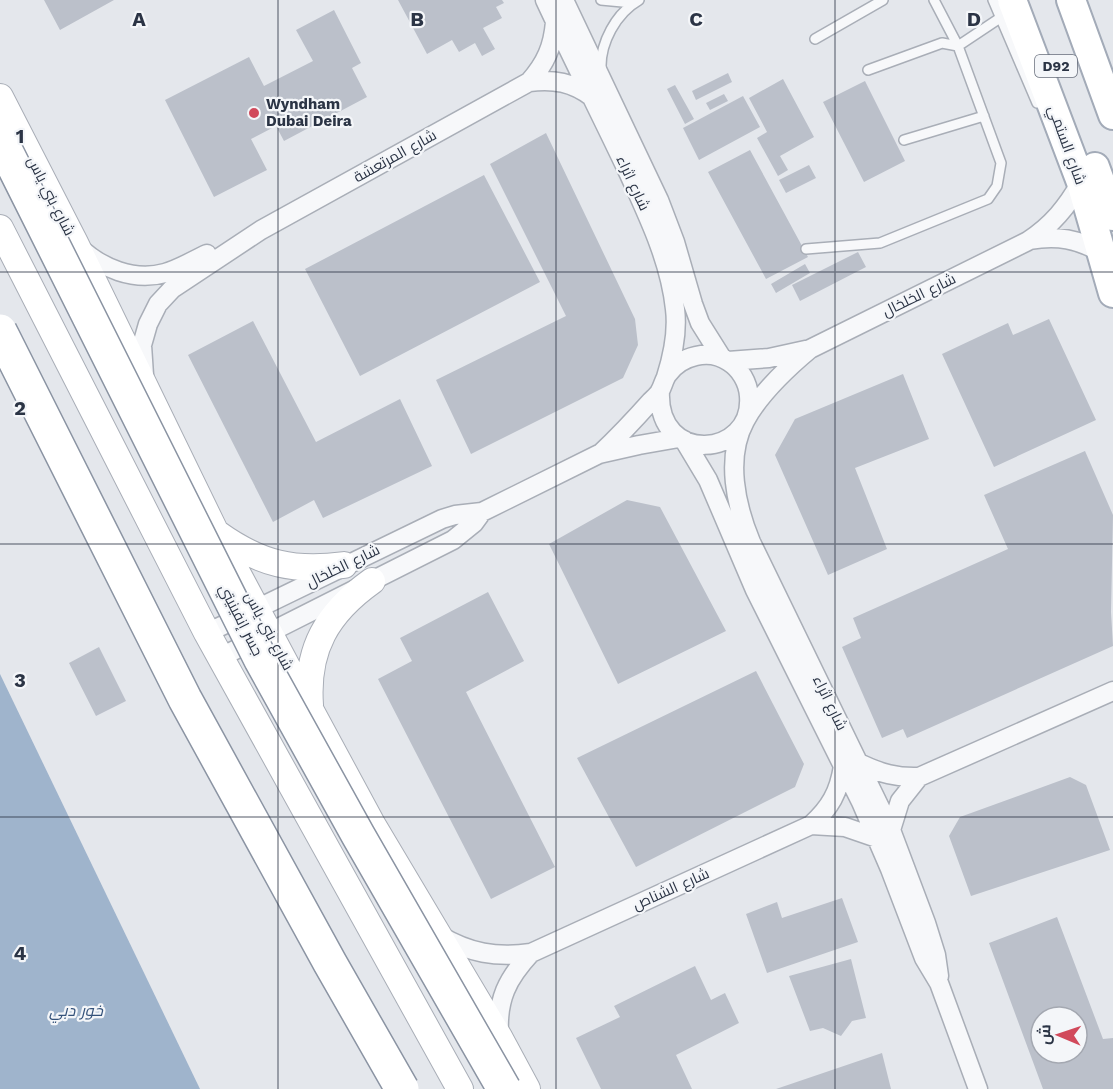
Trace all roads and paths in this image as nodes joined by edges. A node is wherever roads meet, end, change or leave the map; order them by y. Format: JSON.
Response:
{"nodes":[{"id":1,"x":545,"y":0,"type":"edge"},
{"id":2,"x":564,"y":0,"type":"edge"},
{"id":3,"x":601,"y":0,"type":"edge"},
{"id":4,"x":883,"y":0,"type":"edge"},
{"id":5,"x":934,"y":0,"type":"edge"},
{"id":6,"x":993,"y":0,"type":"edge"},
{"id":7,"x":1031,"y":0,"type":"edge"},
{"id":8,"x":1071,"y":0,"type":"edge"},
{"id":9,"x":636,"y":2,"type":"edge"},
{"id":10,"x":1006,"y":9,"type":"edge"},
{"id":11,"x":555,"y":22,"type":"junction"},
{"id":12,"x":815,"y":39,"type":"dead end"},
{"id":13,"x":958,"y":46,"type":"junction"},
{"id":14,"x":868,"y":70,"type":"dead end"},
{"id":15,"x":529,"y":82,"type":"junction"},
{"id":16,"x":598,"y":91,"type":"junction"},
{"id":17,"x":0,"y":97,"type":"edge"},
{"id":18,"x":1040,"y":110,"type":"dead end"},
{"id":19,"x":1113,"y":115,"type":"edge"},
{"id":20,"x":984,"y":116,"type":"junction"},
{"id":21,"x":1046,"y":121,"type":"dead end"},
{"id":22,"x":0,"y":139,"type":"edge"},
{"id":23,"x":904,"y":140,"type":"dead end"},
{"id":24,"x":1077,"y":171,"type":"junction"},
{"id":25,"x":1113,"y":216,"type":"edge"},
{"id":26,"x":0,"y":228,"type":"edge"},
{"id":27,"x":261,"y":230,"type":"junction"},
{"id":28,"x":1028,"y":241,"type":"junction"},
{"id":29,"x":75,"y":243,"type":"junction"},
{"id":30,"x":806,"y":249,"type":"dead end"},
{"id":31,"x":1102,"y":253,"type":"junction"},
{"id":32,"x":1113,"y":293,"type":"edge"},
{"id":33,"x":0,"y":312,"type":"edge"},
{"id":34,"x":0,"y":331,"type":"edge"},
{"id":35,"x":810,"y":349,"type":"junction"},
{"id":36,"x":725,"y":360,"type":"junction"},
{"id":37,"x":663,"y":384,"type":"junction"},
{"id":38,"x":147,"y":389,"type":"junction"},
{"id":39,"x":744,"y":422,"type":"junction"},
{"id":40,"x":682,"y":439,"type":"junction"},
{"id":41,"x":599,"y":454,"type":"junction"},
{"id":42,"x":482,"y":512,"type":"junction"},
{"id":43,"x":216,"y":533,"type":"junction"},
{"id":44,"x":344,"y":565,"type":"junction"},
{"id":45,"x":372,"y":581,"type":"junction"},
{"id":46,"x":257,"y":608,"type":"junction"},
{"id":47,"x":270,"y":632,"type":"junction"},
{"id":48,"x":207,"y":633,"type":"junction"},
{"id":49,"x":221,"y":657,"type":"junction"},
{"id":50,"x":1113,"y":691,"type":"edge"},
{"id":51,"x":311,"y":711,"type":"junction"},
{"id":52,"x":852,"y":765,"type":"junction"},
{"id":53,"x":918,"y":777,"type":"junction"},
{"id":54,"x":811,"y":825,"type":"junction"},
{"id":55,"x":884,"y":834,"type":"junction"},
{"id":56,"x":437,"y":934,"type":"junction"},
{"id":57,"x":531,"y":953,"type":"junction"},
{"id":58,"x":499,"y":1037,"type":"junction"},
{"id":59,"x":387,"y":1089,"type":"edge"},
{"id":60,"x":402,"y":1089,"type":"edge"},
{"id":61,"x":460,"y":1089,"type":"edge"},
{"id":62,"x":504,"y":1089,"type":"edge"},
{"id":63,"x":527,"y":1089,"type":"edge"},
{"id":64,"x":978,"y":1089,"type":"edge"}],
"edges":[{"from":1,"to":11,"type":"street","name":"شارع اثراء"},
{"from":2,"to":16,"type":"street","name":"شارع اثراء"},
{"from":3,"to":9,"type":"lane"},
{"from":4,"to":12,"type":"lane"},
{"from":5,"to":13,"type":"lane"},
{"from":6,"to":10,"type":"lane"},
{"from":7,"to":25,"type":"main road","number":"D92"},
{"from":8,"to":19,"type":"main road","number":"D92"},
{"from":9,"to":16,"type":"lane"},
{"from":10,"to":13,"type":"lane"},
{"from":10,"to":18,"type":"lane"},
{"from":10,"to":24,"type":"main road","name":"شارع الستمي"},
{"from":11,"to":15,"type":"street","name":"شارع المرتعشة"},
{"from":11,"to":16,"type":"street","name":"شارع اثراء"},
{"from":13,"to":14,"type":"lane"},
{"from":13,"to":20,"type":"lane"},
{"from":15,"to":16,"type":"street","name":"شارع المرتعشة"},
{"from":15,"to":27,"type":"street","name":"شارع المرتعشة"},
{"from":16,"to":36,"type":"street","name":"شارع اثراء"},
{"from":16,"to":37,"type":"street","name":"شارع اثراء"},
{"from":17,"to":29,"type":"main road","name":"شارع بني ياس"},
{"from":20,"to":23,"type":"lane"},
{"from":20,"to":30,"type":"lane"},
{"from":21,"to":24,"type":"lane"},
{"from":22,"to":62,"type":"highway","name":"جسر إنفينيتي","bridge":true},
{"from":24,"to":28,"type":"street","name":"شارع الخلخال"},
{"from":24,"to":31,"type":"main road","name":"شارع الستمي"},
{"from":26,"to":48,"type":"main road"},
{"from":27,"to":29,"type":"street","name":"شارع المرتعشة"},
{"from":27,"to":38,"type":"street","name":"شارع المرتعشة"},
{"from":28,"to":31,"type":"street","name":"شارع الخلخال"},
{"from":28,"to":35,"type":"street","name":"شارع الخلخال"},
{"from":29,"to":38,"type":"main road","name":"شارع بني ياس"},
{"from":31,"to":32,"type":"main road","name":"شارع الستمي"},
{"from":33,"to":59,"type":"street"},
{"from":34,"to":60,"type":"highway","bridge":true},
{"from":35,"to":36,"type":"street","name":"شارع الخلخال"},
{"from":35,"to":39,"type":"street","name":"شارع الخلخال"},
{"from":36,"to":37,"type":"street"},
{"from":36,"to":39,"type":"street"},
{"from":37,"to":40,"type":"street"},
{"from":37,"to":41,"type":"street","name":"شارع الخلخال"},
{"from":38,"to":43,"type":"main road","name":"شارع بني ياس"},
{"from":39,"to":40,"type":"street"},
{"from":39,"to":52,"type":"street","name":"شارع اثراء"},
{"from":40,"to":41,"type":"street","name":"شارع الخلخال"},
{"from":40,"to":52,"type":"street","name":"شارع اثراء"},
{"from":41,"to":42,"type":"street","name":"شارع الخلخال"},
{"from":42,"to":44,"type":"street","name":"شارع الخلخال"},
{"from":42,"to":45,"type":"street","name":"شارع الخلخال"},
{"from":43,"to":44,"type":"main road"},
{"from":43,"to":46,"type":"main road","name":"شارع بني ياس"},
{"from":44,"to":46,"type":"street","name":"شارع الخلخال"},
{"from":45,"to":47,"type":"street","name":"شارع الخلخال"},
{"from":45,"to":51,"type":"main road"},
{"from":46,"to":47,"type":"main road","name":"شارع بني ياس"},
{"from":46,"to":48,"type":"street","name":"شارع الخلخال"},
{"from":47,"to":49,"type":"street","name":"شارع الخلخال"},
{"from":47,"to":51,"type":"main road","name":"شارع بني ياس"},
{"from":48,"to":49,"type":"main road"},
{"from":49,"to":61,"type":"main road"},
{"from":50,"to":53,"type":"street"},
{"from":51,"to":56,"type":"main road","name":"شارع بني ياس"},
{"from":52,"to":53,"type":"street"},
{"from":52,"to":54,"type":"street","name":"شارع الشناص"},
{"from":52,"to":55,"type":"street","name":"شارع اثراء"},
{"from":53,"to":55,"type":"street"},
{"from":54,"to":55,"type":"street","name":"شارع الشناص"},
{"from":54,"to":57,"type":"street","name":"شارع الشناص"},
{"from":55,"to":64,"type":"street","name":"شارع اثراء"},
{"from":56,"to":57,"type":"street","name":"شارع الشناص"},
{"from":56,"to":58,"type":"main road","name":"شارع بني ياس"},
{"from":57,"to":58,"type":"street","name":"شارع الشناص"},
{"from":58,"to":63,"type":"main road","name":"شارع بني ياس"}]}
